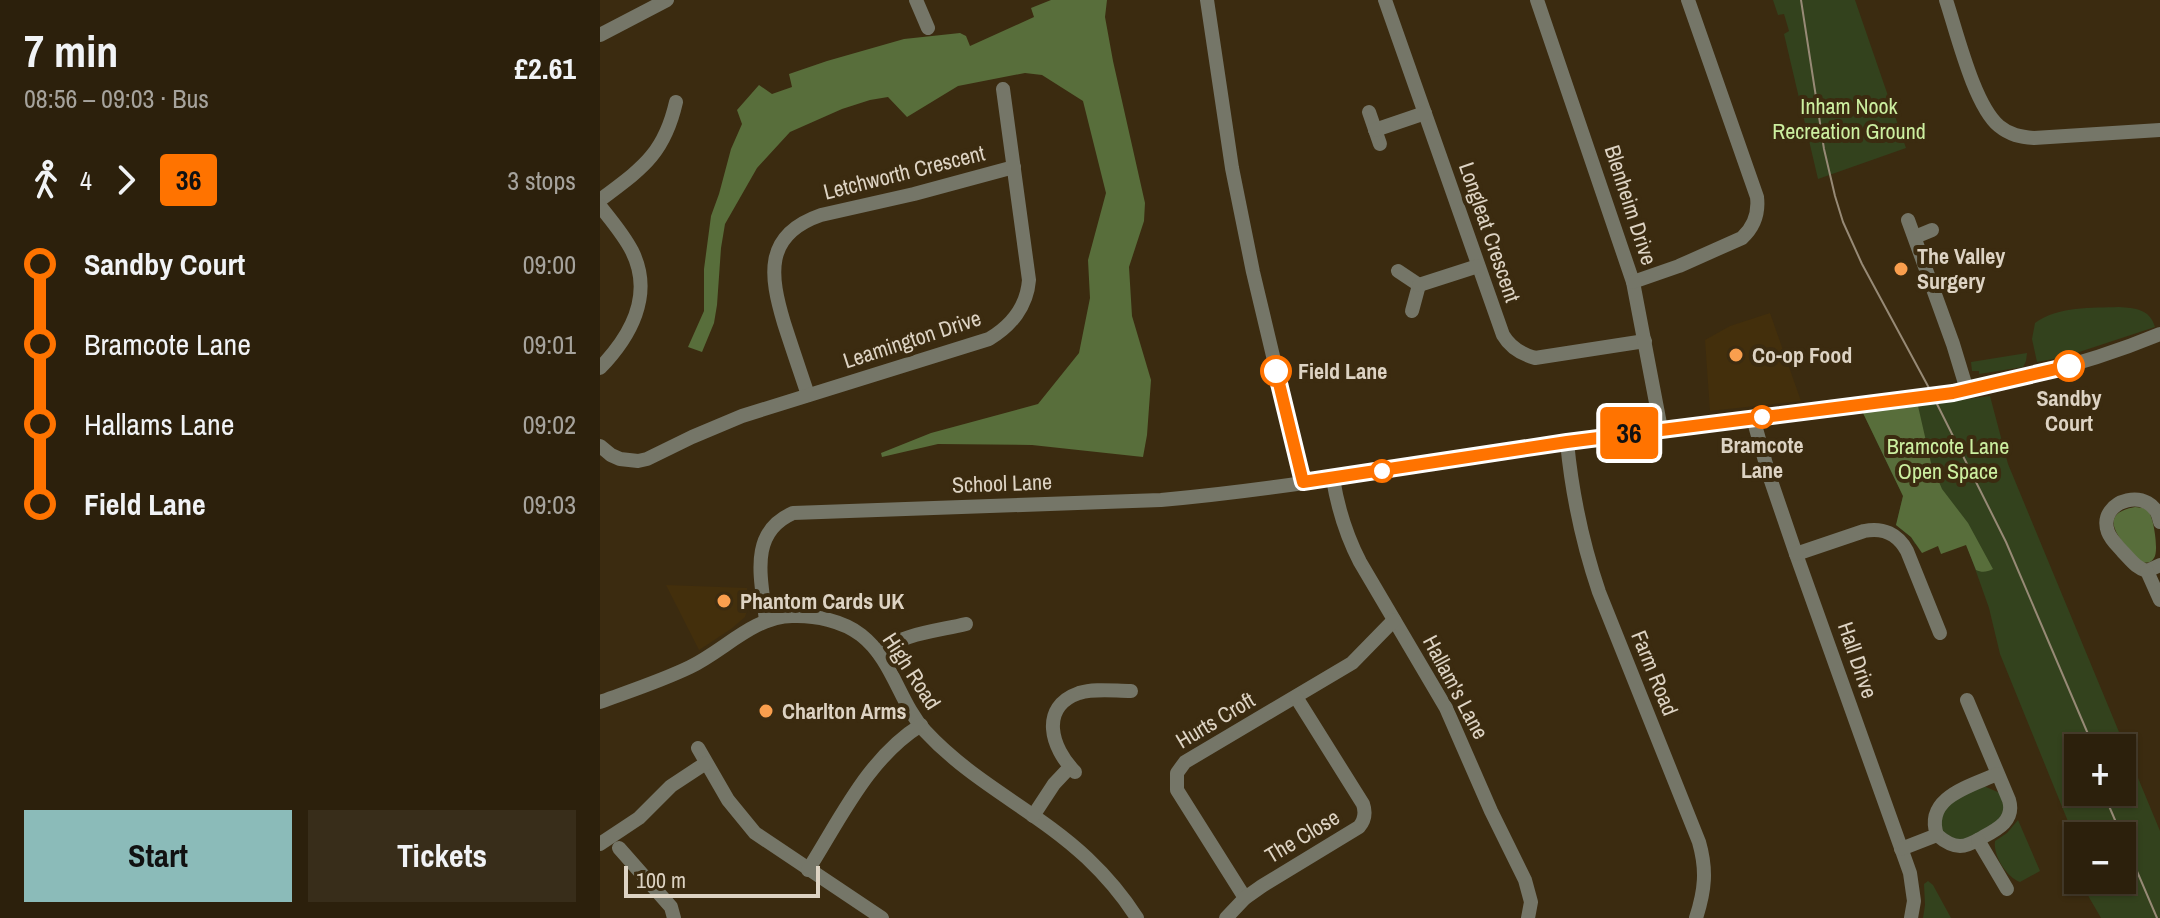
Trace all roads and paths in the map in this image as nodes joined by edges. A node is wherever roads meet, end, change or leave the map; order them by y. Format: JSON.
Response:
{"nodes":[{"id":1,"x":667,"y":0,"type":"edge"},
{"id":2,"x":916,"y":0,"type":"edge"},
{"id":3,"x":1207,"y":0,"type":"edge"},
{"id":4,"x":1385,"y":0,"type":"edge"},
{"id":5,"x":1537,"y":0,"type":"edge"},
{"id":6,"x":1688,"y":0,"type":"edge"},
{"id":7,"x":1946,"y":0,"type":"edge"},
{"id":8,"x":928,"y":28,"type":"dead end"},
{"id":9,"x":600,"y":35,"type":"edge"},
{"id":10,"x":1003,"y":89,"type":"dead end"},
{"id":11,"x":676,"y":102,"type":"dead end"},
{"id":12,"x":1369,"y":112,"type":"dead end"},
{"id":13,"x":1425,"y":113,"type":"junction"},
{"id":14,"x":655,"y":114,"type":"dead end"},
{"id":15,"x":671,"y":123,"type":"junction"},
{"id":16,"x":2160,"y":130,"type":"edge"},
{"id":17,"x":1014,"y":167,"type":"junction"},
{"id":18,"x":600,"y":203,"type":"edge"},
{"id":19,"x":1908,"y":220,"type":"dead end"},
{"id":20,"x":1932,"y":230,"type":"dead end"},
{"id":21,"x":1915,"y":237,"type":"junction"},
{"id":22,"x":1478,"y":266,"type":"junction"},
{"id":23,"x":1398,"y":271,"type":"dead end"},
{"id":24,"x":1633,"y":282,"type":"junction"},
{"id":25,"x":1419,"y":285,"type":"junction"},
{"id":26,"x":1412,"y":311,"type":"dead end"},
{"id":27,"x":2160,"y":334,"type":"edge"},
{"id":28,"x":1645,"y":341,"type":"junction"},
{"id":29,"x":600,"y":368,"type":"edge"},
{"id":30,"x":1967,"y":390,"type":"junction"},
{"id":31,"x":808,"y":395,"type":"junction"},
{"id":32,"x":1753,"y":418,"type":"junction"},
{"id":33,"x":1661,"y":429,"type":"junction"},
{"id":34,"x":1567,"y":442,"type":"junction"},
{"id":35,"x":600,"y":446,"type":"edge"},
{"id":36,"x":1333,"y":479,"type":"junction"},
{"id":37,"x":1303,"y":482,"type":"junction"},
{"id":38,"x":2160,"y":522,"type":"edge"},
{"id":39,"x":1796,"y":554,"type":"junction"},
{"id":40,"x":2154,"y":568,"type":"edge"},
{"id":41,"x":2160,"y":600,"type":"edge"},
{"id":42,"x":1394,"y":620,"type":"junction"},
{"id":43,"x":766,"y":621,"type":"junction"},
{"id":44,"x":966,"y":624,"type":"dead end"},
{"id":45,"x":1940,"y":633,"type":"dead end"},
{"id":46,"x":878,"y":652,"type":"junction"},
{"id":47,"x":1116,"y":675,"type":"dead end"},
{"id":48,"x":1296,"y":697,"type":"junction"},
{"id":49,"x":1967,"y":700,"type":"dead end"},
{"id":50,"x":600,"y":702,"type":"edge"},
{"id":51,"x":921,"y":725,"type":"junction"},
{"id":52,"x":698,"y":748,"type":"dead end"},
{"id":53,"x":706,"y":763,"type":"junction"},
{"id":54,"x":1997,"y":774,"type":"junction"},
{"id":55,"x":1033,"y":816,"type":"junction"},
{"id":56,"x":1937,"y":835,"type":"junction"},
{"id":57,"x":1978,"y":840,"type":"junction"},
{"id":58,"x":600,"y":844,"type":"edge"},
{"id":59,"x":619,"y":848,"type":"dead end"},
{"id":60,"x":1901,"y":849,"type":"junction"},
{"id":61,"x":808,"y":870,"type":"junction"},
{"id":62,"x":2007,"y":889,"type":"dead end"},
{"id":63,"x":1245,"y":898,"type":"junction"},
{"id":64,"x":674,"y":918,"type":"edge"},
{"id":65,"x":882,"y":918,"type":"edge"},
{"id":66,"x":1137,"y":918,"type":"edge"},
{"id":67,"x":1226,"y":918,"type":"edge"},
{"id":68,"x":1528,"y":918,"type":"edge"},
{"id":69,"x":1696,"y":918,"type":"edge"},
{"id":70,"x":1911,"y":918,"type":"edge"}],
"edges":[{"from":1,"to":9,"type":"street"},
{"from":2,"to":8,"type":"street"},
{"from":3,"to":37,"type":"street"},
{"from":4,"to":13,"type":"street","name":"Longleat Crescent"},
{"from":5,"to":24,"type":"street","name":"Blenheim Drive"},
{"from":6,"to":24,"type":"street"},
{"from":7,"to":16,"type":"street"},
{"from":10,"to":17,"type":"street","name":"Leamington Drive"},
{"from":11,"to":15,"type":"street"},
{"from":12,"to":13,"type":"street"},
{"from":13,"to":22,"type":"street","name":"Longleat Crescent"},
{"from":14,"to":15,"type":"street"},
{"from":15,"to":18,"type":"street"},
{"from":17,"to":31,"type":"street","name":"Leamington Drive"},
{"from":17,"to":31,"type":"street","name":"Letchworth Crescent"},
{"from":18,"to":29,"type":"street"},
{"from":19,"to":21,"type":"street"},
{"from":20,"to":21,"type":"street"},
{"from":21,"to":30,"type":"street"},
{"from":22,"to":25,"type":"street"},
{"from":22,"to":28,"type":"street","name":"Longleat Crescent"},
{"from":23,"to":25,"type":"street"},
{"from":24,"to":28,"type":"street","name":"Blenheim Drive"},
{"from":25,"to":26,"type":"street"},
{"from":27,"to":30,"type":"street"},
{"from":28,"to":33,"type":"street","name":"Blenheim Drive"},
{"from":30,"to":32,"type":"street"},
{"from":31,"to":35,"type":"street","name":"Leamington Drive"},
{"from":32,"to":33,"type":"street"},
{"from":32,"to":39,"type":"street","name":"Hall Drive"},
{"from":33,"to":34,"type":"street"},
{"from":34,"to":36,"type":"street"},
{"from":34,"to":69,"type":"street","name":"Farm Road"},
{"from":36,"to":37,"type":"street","name":"School Lane"},
{"from":36,"to":42,"type":"street","name":"Hallam's Lane"},
{"from":37,"to":43,"type":"street","name":"School Lane"},
{"from":38,"to":40,"type":"street"},
{"from":39,"to":45,"type":"street"},
{"from":39,"to":60,"type":"street","name":"Hall Drive"},
{"from":40,"to":41,"type":"street"},
{"from":42,"to":48,"type":"street","name":"Hurts Croft"},
{"from":42,"to":68,"type":"street","name":"Hallam's Lane"},
{"from":43,"to":46,"type":"street","name":"High Road"},
{"from":43,"to":50,"type":"street","name":"High Road"},
{"from":44,"to":46,"type":"street"},
{"from":46,"to":51,"type":"street","name":"High Road"},
{"from":47,"to":55,"type":"street"},
{"from":48,"to":63,"type":"street","name":"The Close"},
{"from":48,"to":63,"type":"street","name":"Hurts Croft"},
{"from":49,"to":54,"type":"street"},
{"from":51,"to":55,"type":"street","name":"High Road"},
{"from":51,"to":61,"type":"street"},
{"from":52,"to":53,"type":"street"},
{"from":53,"to":58,"type":"street"},
{"from":53,"to":61,"type":"street"},
{"from":54,"to":56,"type":"street"},
{"from":54,"to":57,"type":"street"},
{"from":55,"to":66,"type":"street","name":"High Road"},
{"from":56,"to":57,"type":"street"},
{"from":56,"to":60,"type":"street"},
{"from":57,"to":62,"type":"street"},
{"from":59,"to":64,"type":"street"},
{"from":60,"to":70,"type":"street","name":"Hall Drive"},
{"from":61,"to":65,"type":"street"},
{"from":63,"to":67,"type":"street","name":"The Close"}]}
